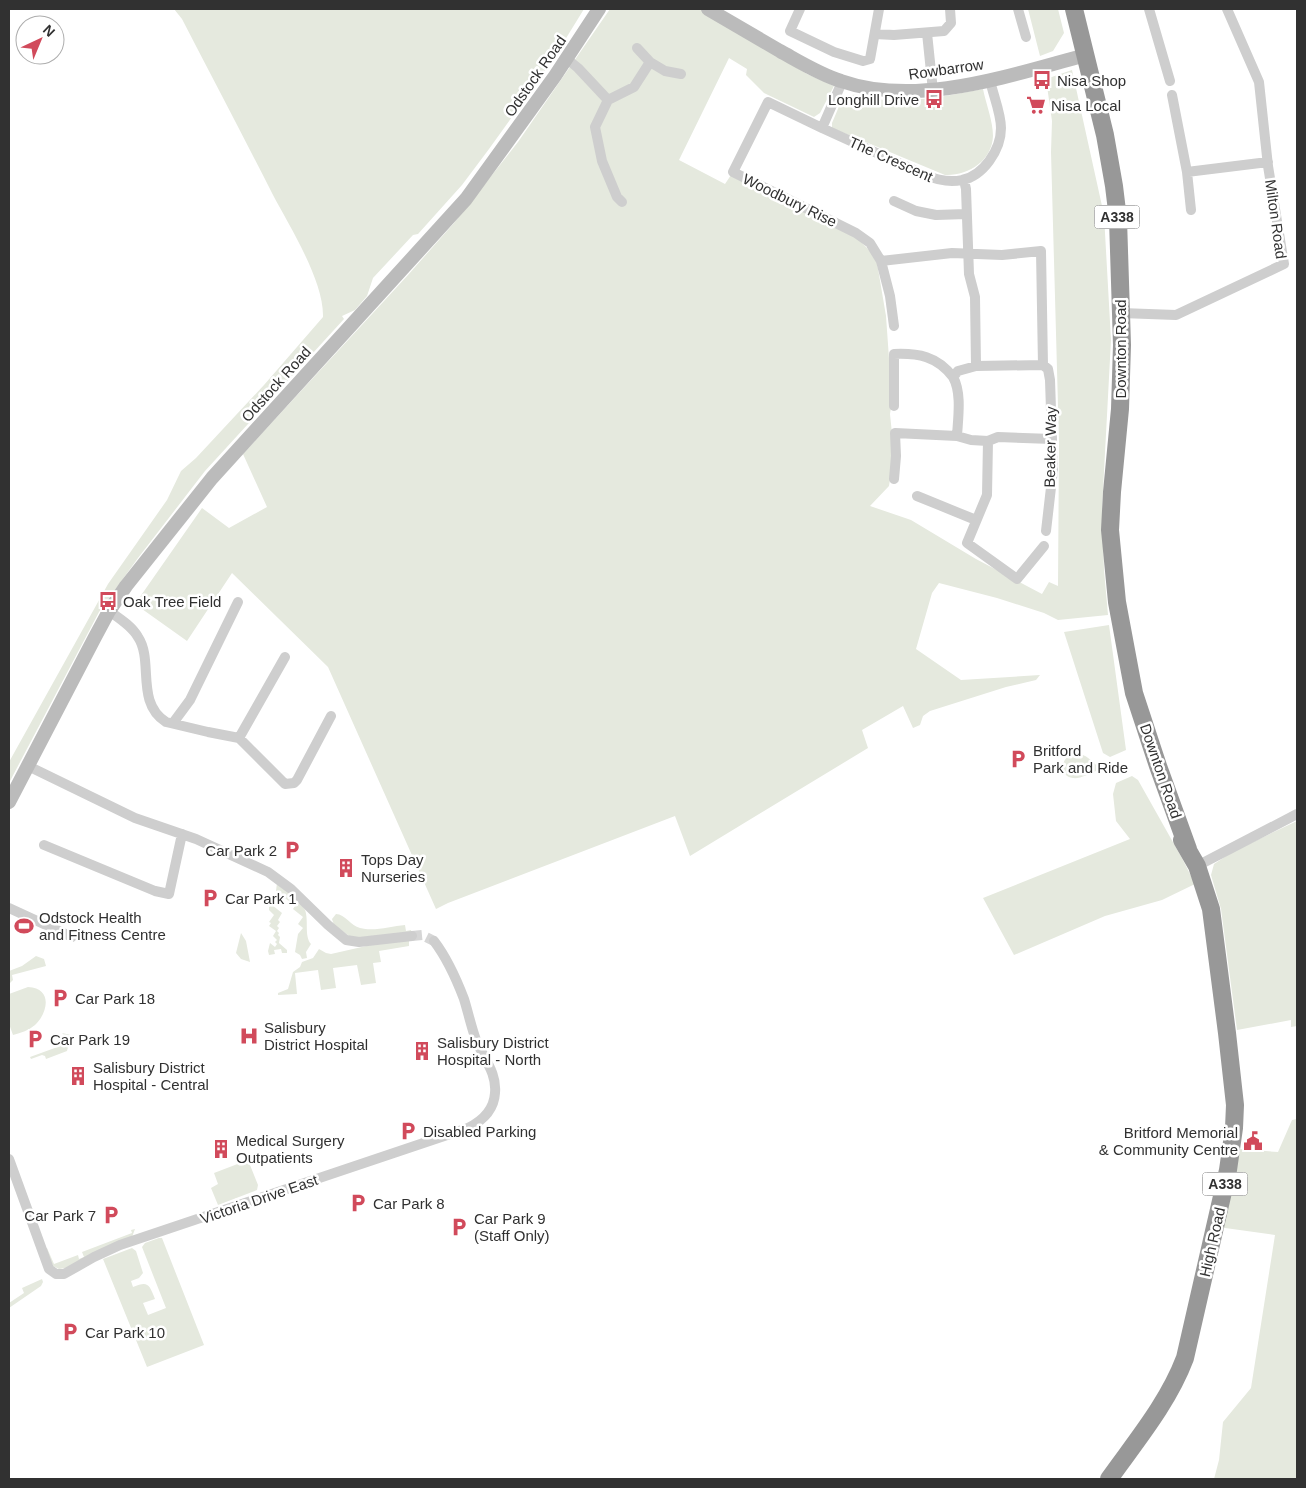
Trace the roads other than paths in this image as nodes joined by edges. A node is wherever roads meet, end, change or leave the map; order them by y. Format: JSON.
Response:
{"nodes":[{"id":1,"x":599,"y":9,"type":"edge"},
{"id":2,"x":708,"y":9,"type":"edge"},
{"id":3,"x":800,"y":9,"type":"edge"},
{"id":4,"x":879,"y":9,"type":"edge"},
{"id":5,"x":950,"y":9,"type":"edge"},
{"id":6,"x":1018,"y":9,"type":"edge"},
{"id":7,"x":1074,"y":9,"type":"edge"},
{"id":8,"x":1150,"y":9,"type":"edge"},
{"id":9,"x":1227,"y":9,"type":"edge"},
{"id":10,"x":927,"y":33,"type":"junction"},
{"id":11,"x":875,"y":34,"type":"junction"},
{"id":12,"x":1026,"y":37,"type":"dead end"},
{"id":13,"x":637,"y":48,"type":"dead end"},
{"id":14,"x":1086,"y":55,"type":"junction"},
{"id":15,"x":567,"y":59,"type":"junction"},
{"id":16,"x":650,"y":62,"type":"junction"},
{"id":17,"x":681,"y":74,"type":"dead end"},
{"id":18,"x":990,"y":80,"type":"junction"},
{"id":19,"x":1170,"y":81,"type":"dead end"},
{"id":20,"x":842,"y":82,"type":"junction"},
{"id":21,"x":933,"y":90,"type":"junction"},
{"id":22,"x":1172,"y":95,"type":"dead end"},
{"id":23,"x":608,"y":100,"type":"junction"},
{"id":24,"x":768,"y":102,"type":"joint"},
{"id":25,"x":822,"y":128,"type":"junction"},
{"id":26,"x":1268,"y":162,"type":"junction"},
{"id":27,"x":1187,"y":172,"type":"junction"},
{"id":28,"x":964,"y":180,"type":"junction"},
{"id":29,"x":621,"y":197,"type":"dead end"},
{"id":30,"x":894,"y":201,"type":"dead end"},
{"id":31,"x":1191,"y":210,"type":"dead end"},
{"id":32,"x":966,"y":214,"type":"junction"},
{"id":33,"x":968,"y":254,"type":"junction"},
{"id":34,"x":881,"y":261,"type":"junction"},
{"id":35,"x":1122,"y":314,"type":"junction"},
{"id":36,"x":894,"y":326,"type":"dead end"},
{"id":37,"x":1043,"y":365,"type":"junction"},
{"id":38,"x":976,"y":366,"type":"junction"},
{"id":39,"x":953,"y":376,"type":"junction"},
{"id":40,"x":894,"y":406,"type":"dead end"},
{"id":41,"x":894,"y":422,"type":"dead end"},
{"id":42,"x":895,"y":433,"type":"junction"},
{"id":43,"x":958,"y":436,"type":"junction"},
{"id":44,"x":1052,"y":439,"type":"junction"},
{"id":45,"x":988,"y":442,"type":"junction"},
{"id":46,"x":894,"y":479,"type":"dead end"},
{"id":47,"x":918,"y":496,"type":"dead end"},
{"id":48,"x":976,"y":520,"type":"junction"},
{"id":49,"x":1046,"y":531,"type":"dead end"},
{"id":50,"x":1044,"y":546,"type":"dead end"},
{"id":51,"x":238,"y":602,"type":"dead end"},
{"id":52,"x":109,"y":611,"type":"junction"},
{"id":53,"x":285,"y":657,"type":"dead end"},
{"id":54,"x":331,"y":716,"type":"dead end"},
{"id":55,"x":173,"y":723,"type":"junction"},
{"id":56,"x":239,"y":738,"type":"junction"},
{"id":57,"x":28,"y":766,"type":"junction"},
{"id":58,"x":9,"y":802,"type":"edge"},
{"id":59,"x":1297,"y":814,"type":"edge"},
{"id":60,"x":182,"y":834,"type":"junction"},
{"id":61,"x":44,"y":845,"type":"dead end"},
{"id":62,"x":1197,"y":866,"type":"junction"},
{"id":63,"x":9,"y":908,"type":"edge"},
{"id":64,"x":412,"y":936,"type":"tunnel mouth"},
{"id":65,"x":72,"y":937,"type":"dead end"},
{"id":66,"x":434,"y":941,"type":"tunnel mouth"},
{"id":67,"x":9,"y":1159,"type":"edge"},
{"id":68,"x":1109,"y":1479,"type":"edge"}],
"edges":[{"from":1,"to":15,"type":"street","name":"Odstock Road"},
{"from":2,"to":20,"type":"street","name":"Rowbarrow"},
{"from":3,"to":11,"type":"street"},
{"from":4,"to":11,"type":"street"},
{"from":5,"to":10,"type":"street"},
{"from":6,"to":12,"type":"street"},
{"from":7,"to":14,"type":"highway","name":"Downton Road","number":"A338"},
{"from":8,"to":19,"type":"street"},
{"from":9,"to":26,"type":"street","name":"Milton Road"},
{"from":10,"to":11,"type":"street"},
{"from":10,"to":21,"type":"street"},
{"from":13,"to":16,"type":"street"},
{"from":14,"to":18,"type":"street","name":"Rowbarrow"},
{"from":14,"to":35,"type":"highway","name":"Downton Road","number":"A338"},
{"from":15,"to":23,"type":"street"},
{"from":15,"to":52,"type":"street","name":"Odstock Road"},
{"from":16,"to":17,"type":"street"},
{"from":16,"to":23,"type":"street"},
{"from":18,"to":21,"type":"street","name":"Rowbarrow"},
{"from":18,"to":28,"type":"street"},
{"from":20,"to":21,"type":"street","name":"Rowbarrow"},
{"from":20,"to":25,"type":"street"},
{"from":22,"to":27,"type":"street"},
{"from":23,"to":29,"type":"street"},
{"from":24,"to":25,"type":"street","name":"The Crescent"},
{"from":24,"to":34,"type":"street","name":"Woodbury Rise"},
{"from":25,"to":28,"type":"street","name":"The Crescent"},
{"from":26,"to":27,"type":"street"},
{"from":26,"to":35,"type":"street","name":"Milton Road"},
{"from":27,"to":31,"type":"street"},
{"from":28,"to":32,"type":"street"},
{"from":30,"to":32,"type":"street"},
{"from":32,"to":33,"type":"street"},
{"from":33,"to":34,"type":"street"},
{"from":33,"to":37,"type":"street","name":"Beaker Way"},
{"from":33,"to":38,"type":"street"},
{"from":34,"to":36,"type":"street","name":"Woodbury Rise"},
{"from":35,"to":62,"type":"highway","name":"Downton Road","number":"A338"},
{"from":37,"to":38,"type":"street"},
{"from":37,"to":44,"type":"street","name":"Beaker Way"},
{"from":38,"to":39,"type":"street"},
{"from":39,"to":40,"type":"street"},
{"from":39,"to":43,"type":"street"},
{"from":41,"to":42,"type":"street"},
{"from":42,"to":43,"type":"street"},
{"from":42,"to":46,"type":"street"},
{"from":43,"to":45,"type":"street"},
{"from":44,"to":45,"type":"street"},
{"from":44,"to":49,"type":"street","name":"Beaker Way"},
{"from":45,"to":48,"type":"street"},
{"from":47,"to":48,"type":"street"},
{"from":48,"to":50,"type":"street"},
{"from":51,"to":55,"type":"street"},
{"from":52,"to":55,"type":"street"},
{"from":52,"to":57,"type":"street","name":"Odstock Road"},
{"from":53,"to":56,"type":"street"},
{"from":54,"to":56,"type":"street"},
{"from":55,"to":56,"type":"street"},
{"from":57,"to":58,"type":"street","name":"Odstock Road"},
{"from":57,"to":60,"type":"street"},
{"from":59,"to":62,"type":"street"},
{"from":60,"to":61,"type":"street"},
{"from":60,"to":64,"type":"street"},
{"from":62,"to":68,"type":"highway","name":"High Road","number":"A338"},
{"from":63,"to":65,"type":"street"},
{"from":66,"to":67,"type":"street","name":"Victoria Drive East"}]}
